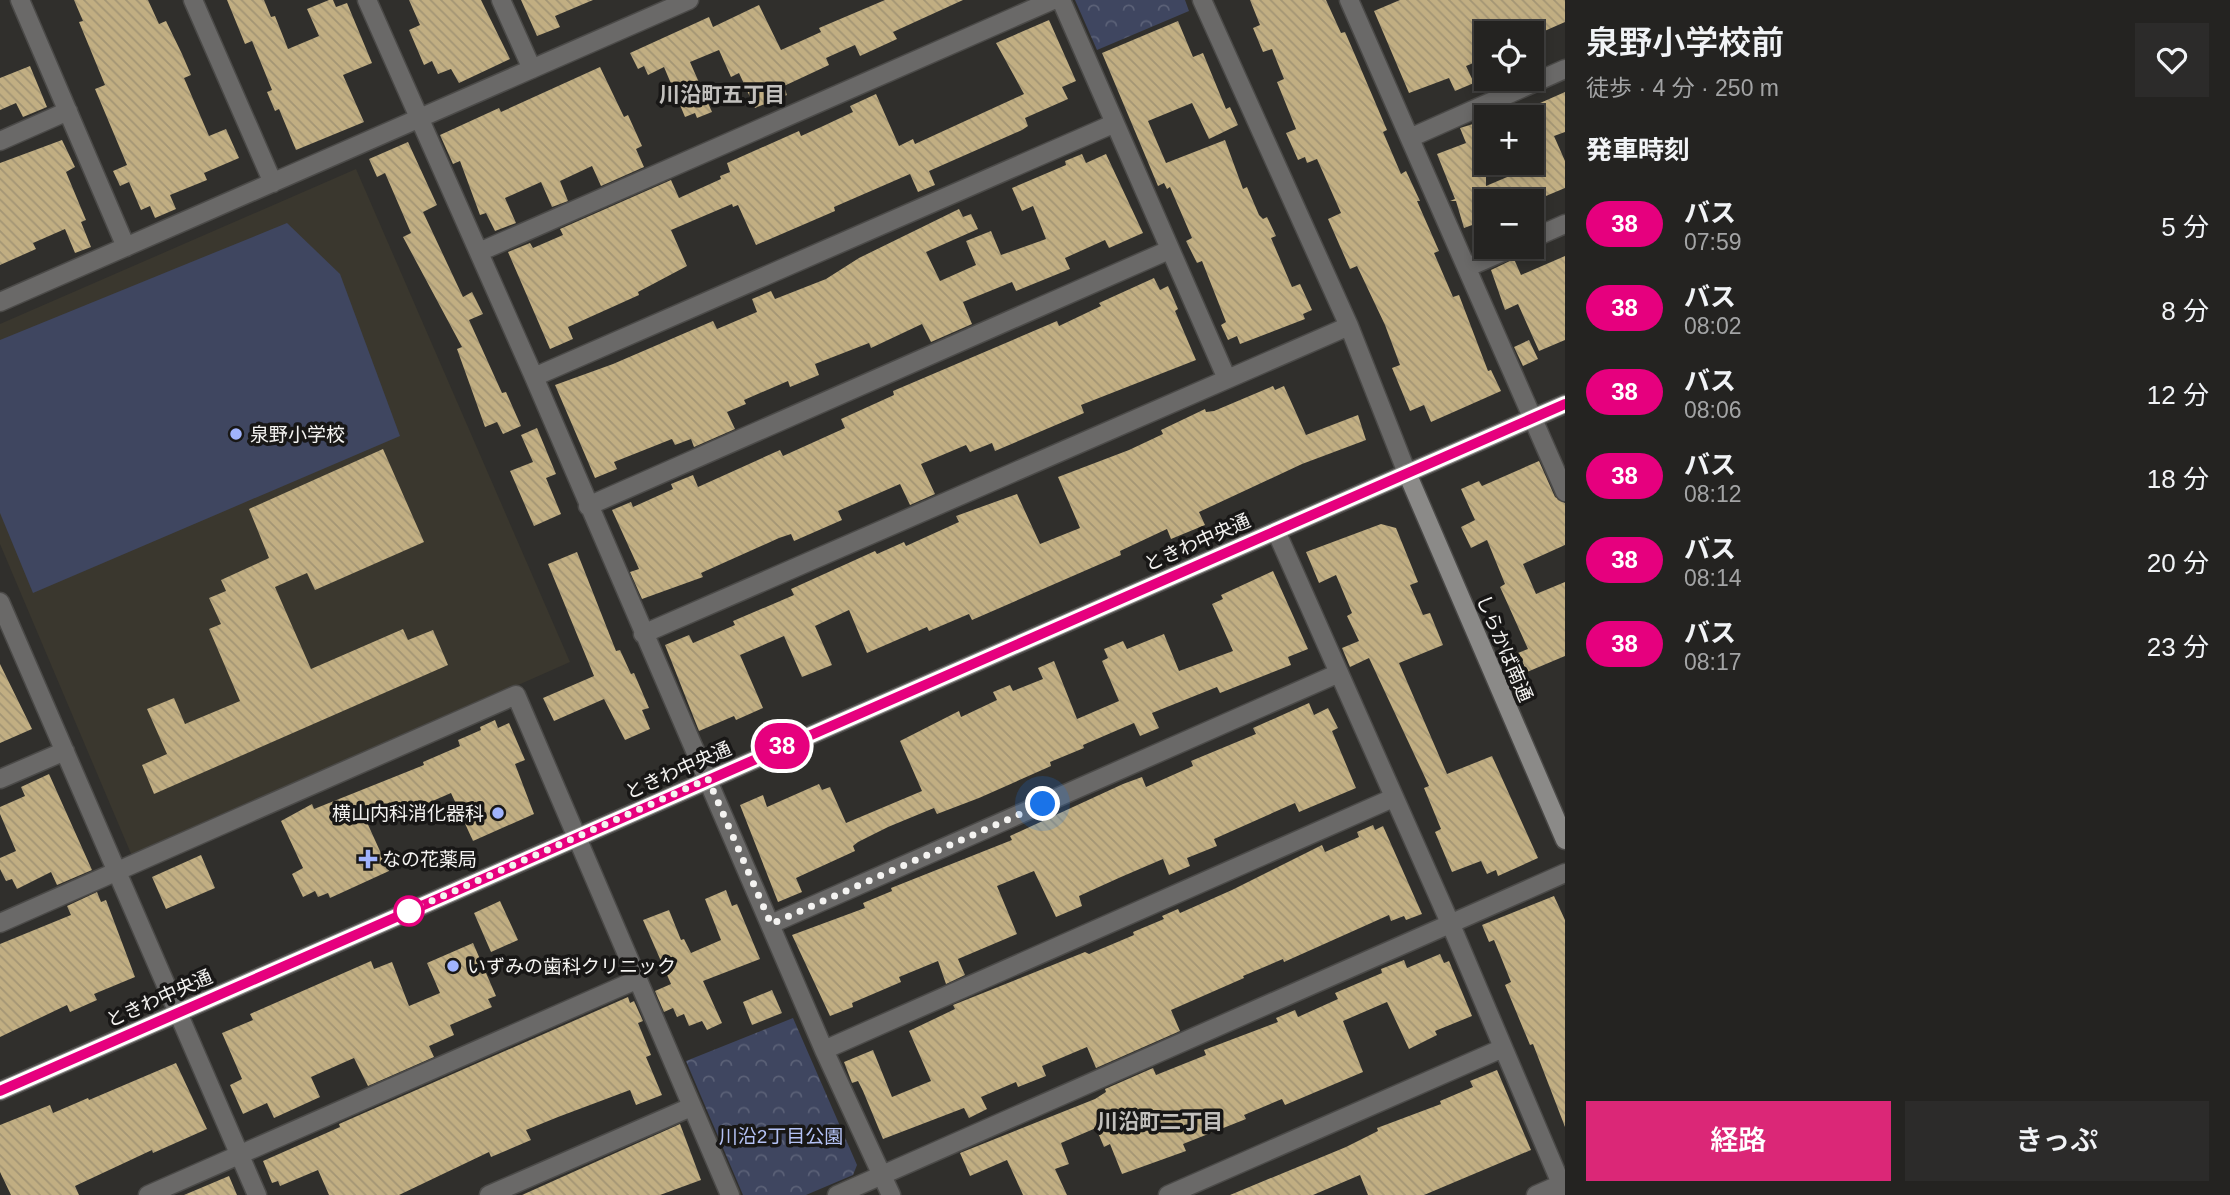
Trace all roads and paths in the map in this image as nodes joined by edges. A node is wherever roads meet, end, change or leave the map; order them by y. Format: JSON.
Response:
{"nodes":[{"id":1,"x":20,"y":0,"type":"edge"},
{"id":2,"x":193,"y":0,"type":"edge"},
{"id":3,"x":367,"y":0,"type":"edge"},
{"id":4,"x":501,"y":0,"type":"edge"},
{"id":5,"x":689,"y":0,"type":"edge"},
{"id":6,"x":1053,"y":0,"type":"edge"},
{"id":7,"x":1060,"y":0,"type":"edge"},
{"id":8,"x":1202,"y":0,"type":"edge"},
{"id":9,"x":1352,"y":1,"type":"edge"},
{"id":10,"x":532,"y":69,"type":"junction"},
{"id":11,"x":1565,"y":69,"type":"edge"},
{"id":12,"x":68,"y":111,"type":"junction"},
{"id":13,"x":419,"y":119,"type":"junction"},
{"id":14,"x":1113,"y":124,"type":"junction"},
{"id":15,"x":1412,"y":137,"type":"junction"},
{"id":16,"x":0,"y":141,"type":"edge"},
{"id":17,"x":273,"y":183,"type":"junction"},
{"id":18,"x":1565,"y":225,"type":"edge"},
{"id":19,"x":1544,"y":234,"type":"edge"},
{"id":20,"x":126,"y":247,"type":"junction"},
{"id":21,"x":1169,"y":250,"type":"junction"},
{"id":22,"x":478,"y":252,"type":"junction"},
{"id":23,"x":1486,"y":259,"type":"edge"},
{"id":24,"x":1468,"y":267,"type":"junction"},
{"id":25,"x":0,"y":302,"type":"edge"},
{"id":26,"x":1349,"y":326,"type":"junction"},
{"id":27,"x":534,"y":377,"type":"junction"},
{"id":28,"x":1227,"y":379,"type":"junction"},
{"id":29,"x":1565,"y":404,"type":"edge"},
{"id":30,"x":1533,"y":418,"type":"junction"},
{"id":31,"x":1407,"y":473,"type":"junction"},
{"id":32,"x":1565,"y":492,"type":"edge"},
{"id":33,"x":588,"y":506,"type":"junction"},
{"id":34,"x":1276,"y":531,"type":"junction"},
{"id":35,"x":0,"y":602,"type":"edge"},
{"id":36,"x":643,"y":634,"type":"junction"},
{"id":37,"x":7,"y":635,"type":"edge"},
{"id":38,"x":1339,"y":673,"type":"junction"},
{"id":39,"x":65,"y":751,"type":"junction"},
{"id":40,"x":0,"y":779,"type":"edge"},
{"id":41,"x":708,"y":779,"type":"junction"},
{"id":42,"x":1393,"y":798,"type":"junction"},
{"id":43,"x":575,"y":838,"type":"junction"},
{"id":44,"x":1565,"y":840,"type":"edge"},
{"id":45,"x":117,"y":872,"type":"junction"},
{"id":46,"x":1565,"y":873,"type":"edge"},
{"id":47,"x":0,"y":922,"type":"edge"},
{"id":48,"x":771,"y":924,"type":"junction"},
{"id":49,"x":1451,"y":925,"type":"junction"},
{"id":50,"x":636,"y":980,"type":"junction"},
{"id":51,"x":178,"y":1013,"type":"junction"},
{"id":52,"x":1503,"y":1048,"type":"junction"},
{"id":53,"x":824,"y":1050,"type":"junction"},
{"id":54,"x":0,"y":1091,"type":"edge"},
{"id":55,"x":691,"y":1107,"type":"junction"},
{"id":56,"x":239,"y":1155,"type":"junction"},
{"id":57,"x":882,"y":1176,"type":"junction"},
{"id":58,"x":1563,"y":1189,"type":"edge"},
{"id":59,"x":148,"y":1195,"type":"edge"},
{"id":60,"x":257,"y":1195,"type":"edge"},
{"id":61,"x":489,"y":1195,"type":"edge"},
{"id":62,"x":730,"y":1195,"type":"edge"},
{"id":63,"x":837,"y":1195,"type":"edge"},
{"id":64,"x":891,"y":1195,"type":"edge"},
{"id":65,"x":1168,"y":1195,"type":"edge"},
{"id":66,"x":1536,"y":1195,"type":"edge"}],
"edges":[{"from":1,"to":12,"type":"street"},
{"from":2,"to":17,"type":"street"},
{"from":3,"to":13,"type":"street"},
{"from":4,"to":10,"type":"street"},
{"from":5,"to":10,"type":"street"},
{"from":6,"to":22,"type":"street"},
{"from":7,"to":14,"type":"street"},
{"from":8,"to":26,"type":"street"},
{"from":9,"to":15,"type":"street"},
{"from":10,"to":13,"type":"street"},
{"from":11,"to":15,"type":"street"},
{"from":12,"to":16,"type":"street"},
{"from":12,"to":20,"type":"street"},
{"from":13,"to":17,"type":"street"},
{"from":13,"to":22,"type":"street"},
{"from":14,"to":21,"type":"street"},
{"from":14,"to":27,"type":"street"},
{"from":15,"to":24,"type":"street"},
{"from":17,"to":20,"type":"street"},
{"from":18,"to":19,"type":"street"},
{"from":20,"to":25,"type":"street"},
{"from":21,"to":28,"type":"street"},
{"from":21,"to":33,"type":"street"},
{"from":22,"to":27,"type":"street"},
{"from":23,"to":24,"type":"street"},
{"from":24,"to":30,"type":"street"},
{"from":26,"to":28,"type":"street"},
{"from":26,"to":31,"type":"street"},
{"from":27,"to":33,"type":"street"},
{"from":28,"to":36,"type":"street"},
{"from":29,"to":30,"type":"street","name":"ときわ中央通"},
{"from":30,"to":31,"type":"street","name":"ときわ中央通"},
{"from":30,"to":32,"type":"street"},
{"from":31,"to":34,"type":"street","name":"ときわ中央通"},
{"from":31,"to":44,"type":"street","name":"しらかば南通"},
{"from":33,"to":36,"type":"street"},
{"from":34,"to":38,"type":"street"},
{"from":34,"to":41,"type":"street","name":"ときわ中央通"},
{"from":35,"to":37,"type":"street"},
{"from":36,"to":41,"type":"street"},
{"from":37,"to":39,"type":"street"},
{"from":38,"to":42,"type":"street"},
{"from":38,"to":48,"type":"street"},
{"from":39,"to":40,"type":"street"},
{"from":39,"to":45,"type":"street"},
{"from":41,"to":43,"type":"street","name":"ときわ中央通"},
{"from":41,"to":48,"type":"street"},
{"from":42,"to":49,"type":"street"},
{"from":42,"to":53,"type":"street"},
{"from":43,"to":45,"type":"street"},
{"from":43,"to":50,"type":"street"},
{"from":43,"to":51,"type":"street","name":"ときわ中央通"},
{"from":45,"to":47,"type":"street"},
{"from":45,"to":51,"type":"street"},
{"from":46,"to":49,"type":"street"},
{"from":48,"to":53,"type":"street"},
{"from":49,"to":52,"type":"street"},
{"from":49,"to":57,"type":"street"},
{"from":50,"to":55,"type":"street"},
{"from":50,"to":56,"type":"street"},
{"from":51,"to":54,"type":"street","name":"ときわ中央通"},
{"from":51,"to":56,"type":"street"},
{"from":52,"to":58,"type":"street"},
{"from":52,"to":65,"type":"street"},
{"from":53,"to":57,"type":"street"},
{"from":55,"to":61,"type":"street"},
{"from":55,"to":62,"type":"street"},
{"from":56,"to":59,"type":"street"},
{"from":56,"to":60,"type":"street"},
{"from":57,"to":63,"type":"street"},
{"from":57,"to":64,"type":"street"},
{"from":58,"to":66,"type":"street"}]}
